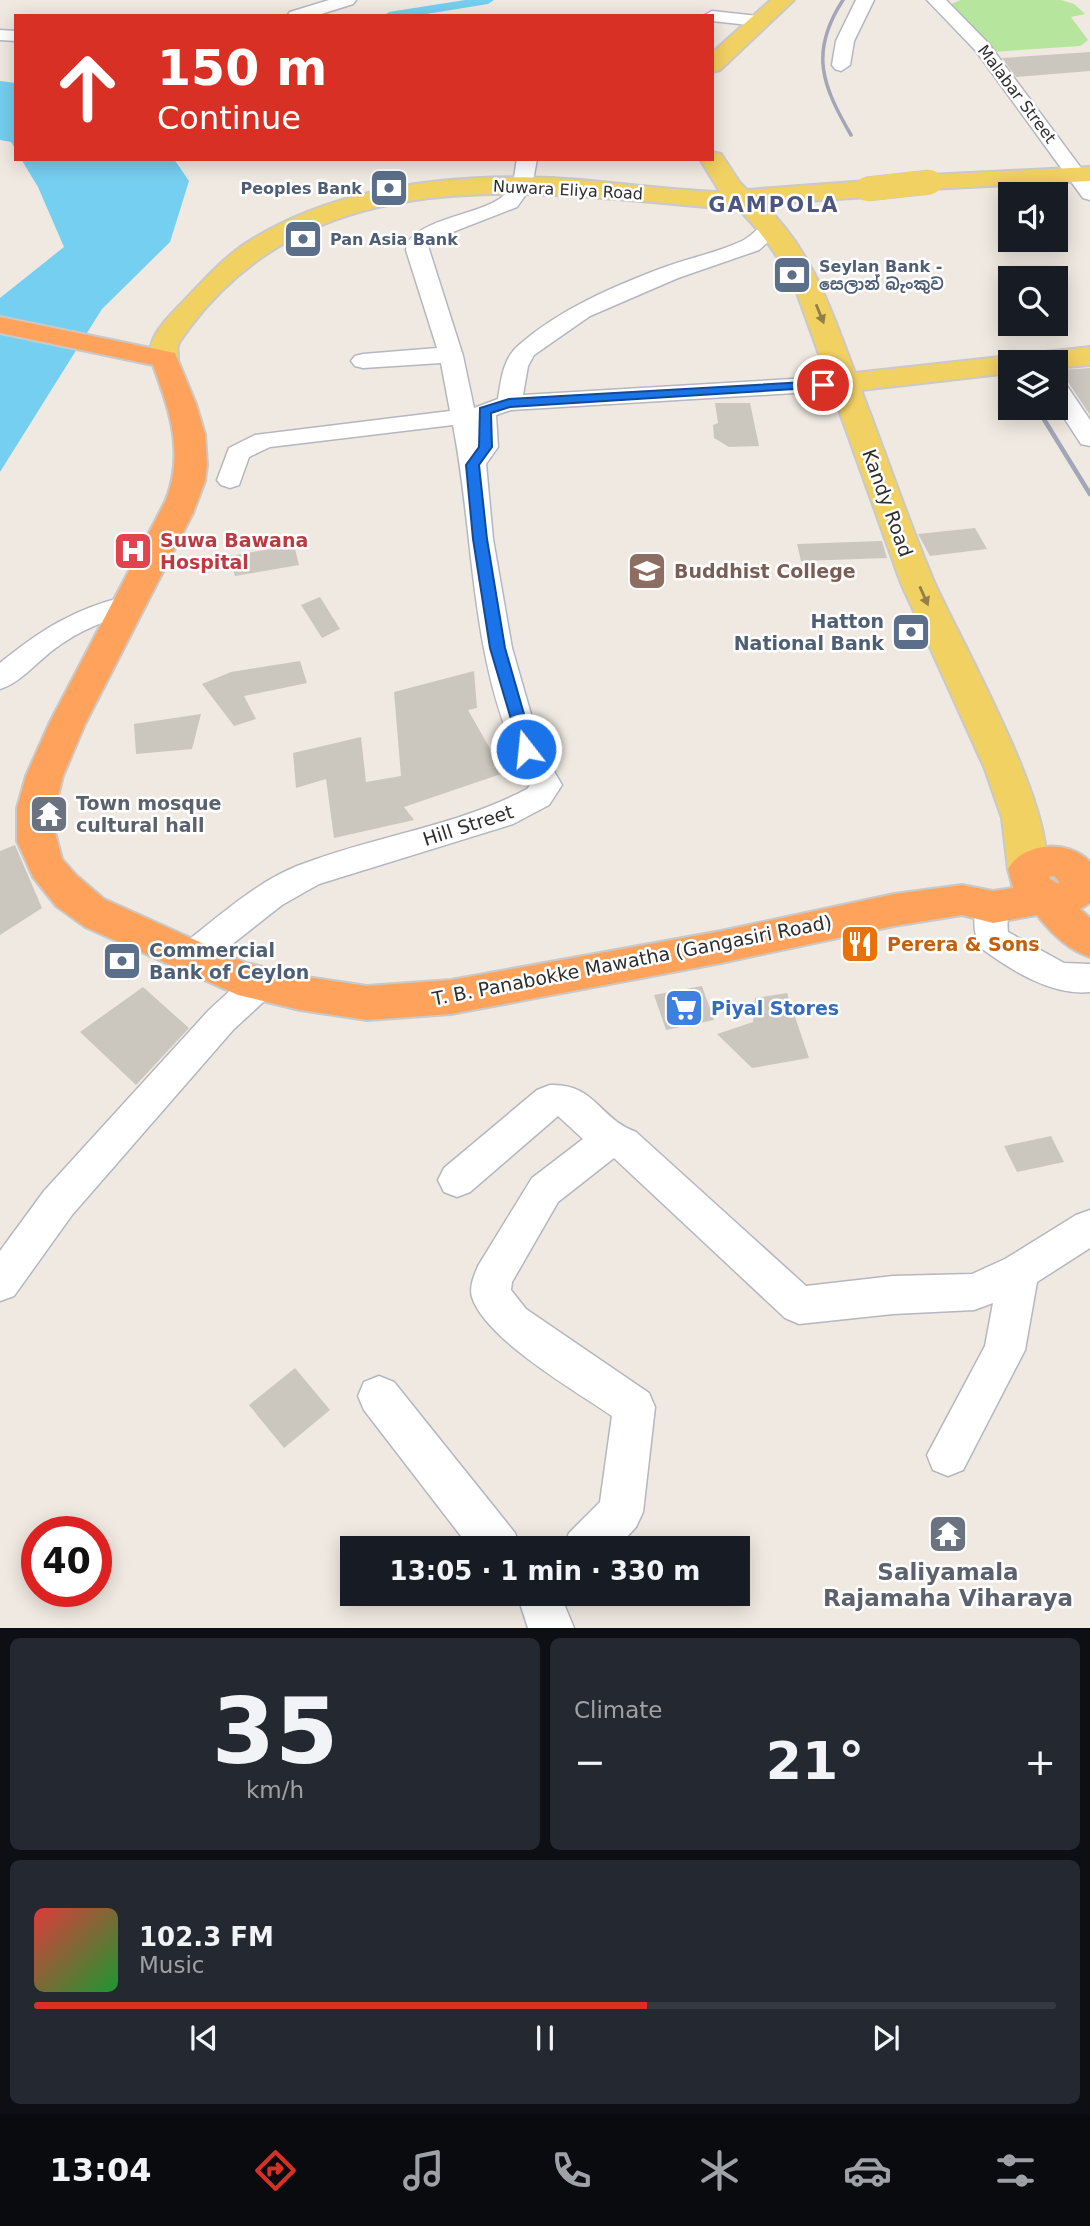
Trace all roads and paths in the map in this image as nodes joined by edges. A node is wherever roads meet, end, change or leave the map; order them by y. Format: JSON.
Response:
{"nodes":[{"id":1,"x":347,"y":0,"type":"edge"},
{"id":2,"x":783,"y":0,"type":"edge"},
{"id":3,"x":866,"y":0,"type":"edge"},
{"id":4,"x":936,"y":0,"type":"edge"},
{"id":5,"x":298,"y":9,"type":"edge"},
{"id":6,"x":714,"y":16,"type":"edge"},
{"id":7,"x":758,"y":21,"type":"junction"},
{"id":8,"x":714,"y":63,"type":"edge"},
{"id":9,"x":841,"y":65,"type":"dead end"},
{"id":10,"x":713,"y":161,"type":"edge"},
{"id":11,"x":525,"y":173,"type":"edge"},
{"id":12,"x":1085,"y":181,"type":"edge"},
{"id":13,"x":740,"y":199,"type":"junction"},
{"id":14,"x":771,"y":229,"type":"junction"},
{"id":15,"x":0,"y":325,"type":"edge"},
{"id":16,"x":146,"y":355,"type":"junction"},
{"id":17,"x":451,"y":356,"type":"junction"},
{"id":18,"x":1090,"y":356,"type":"edge"},
{"id":19,"x":1068,"y":358,"type":"edge"},
{"id":20,"x":363,"y":361,"type":"dead end"},
{"id":21,"x":998,"y":365,"type":"edge"},
{"id":22,"x":844,"y":383,"type":"junction"},
{"id":23,"x":509,"y":403,"type":"junction"},
{"id":24,"x":1068,"y":405,"type":"edge"},
{"id":25,"x":462,"y":417,"type":"junction"},
{"id":26,"x":1090,"y":439,"type":"edge"},
{"id":27,"x":472,"y":465,"type":"junction"},
{"id":28,"x":230,"y":480,"type":"dead end"},
{"id":29,"x":127,"y":605,"type":"junction"},
{"id":30,"x":0,"y":679,"type":"edge"},
{"id":31,"x":1067,"y":881,"type":"edge"},
{"id":32,"x":977,"y":903,"type":"junction"},
{"id":33,"x":1090,"y":941,"type":"edge"},
{"id":34,"x":190,"y":958,"type":"junction"},
{"id":35,"x":1090,"y":978,"type":"edge"},
{"id":36,"x":260,"y":984,"type":"junction"},
{"id":37,"x":610,"y":1140,"type":"junction"},
{"id":38,"x":457,"y":1180,"type":"dead end"},
{"id":39,"x":1090,"y":1227,"type":"edge"},
{"id":40,"x":1019,"y":1272,"type":"junction"},
{"id":41,"x":0,"y":1283,"type":"edge"},
{"id":42,"x":379,"y":1395,"type":"dead end"},
{"id":43,"x":948,"y":1455,"type":"dead end"},
{"id":44,"x":489,"y":1536,"type":"edge"},
{"id":45,"x":598,"y":1536,"type":"edge"}],
"edges":[{"from":1,"to":5,"type":"street"},
{"from":2,"to":7,"type":"main road"},
{"from":3,"to":9,"type":"street"},
{"from":4,"to":12,"type":"street","name":"Malabar Street"},
{"from":6,"to":7,"type":"street"},
{"from":7,"to":8,"type":"main road"},
{"from":10,"to":13,"type":"main road","name":"Kandy Road"},
{"from":11,"to":13,"type":"main road","name":"Nuwara Eliya Road"},
{"from":11,"to":16,"type":"main road","name":"Nuwara Eliya Road"},
{"from":11,"to":17,"type":"street","name":"Hill Street"},
{"from":12,"to":13,"type":"main road","name":"Nuwara Eliya Road","bridge":true},
{"from":13,"to":14,"type":"main road","name":"Kandy Road"},
{"from":14,"to":22,"type":"main road","name":"Kandy Road","one_way":true},
{"from":14,"to":23,"type":"street"},
{"from":15,"to":16,"type":"highway"},
{"from":16,"to":29,"type":"highway","name":"T. B. Panabokke Mawatha (Gangasiri Road)"},
{"from":17,"to":20,"type":"street"},
{"from":17,"to":25,"type":"street","name":"Hill Street"},
{"from":18,"to":19,"type":"main road"},
{"from":21,"to":22,"type":"main road"},
{"from":22,"to":23,"type":"street"},
{"from":22,"to":31,"type":"main road","name":"Kandy Road","one_way":true},
{"from":23,"to":27,"type":"street"},
{"from":24,"to":26,"type":"street"},
{"from":25,"to":27,"type":"street","name":"Hill Street"},
{"from":25,"to":28,"type":"street"},
{"from":27,"to":34,"type":"street","name":"Hill Street"},
{"from":29,"to":30,"type":"street"},
{"from":29,"to":34,"type":"highway","name":"T. B. Panabokke Mawatha (Gangasiri Road)"},
{"from":31,"to":32,"type":"highway","name":"T. B. Panabokke Mawatha (Gangasiri Road)"},
{"from":31,"to":33,"type":"highway"},
{"from":32,"to":35,"type":"street"},
{"from":32,"to":36,"type":"highway","name":"T. B. Panabokke Mawatha (Gangasiri Road)"},
{"from":34,"to":36,"type":"highway","name":"T. B. Panabokke Mawatha (Gangasiri Road)"},
{"from":36,"to":41,"type":"street"},
{"from":37,"to":38,"type":"street"},
{"from":37,"to":40,"type":"street"},
{"from":37,"to":45,"type":"street"},
{"from":39,"to":40,"type":"street"},
{"from":40,"to":43,"type":"street"},
{"from":42,"to":44,"type":"street"}]}
